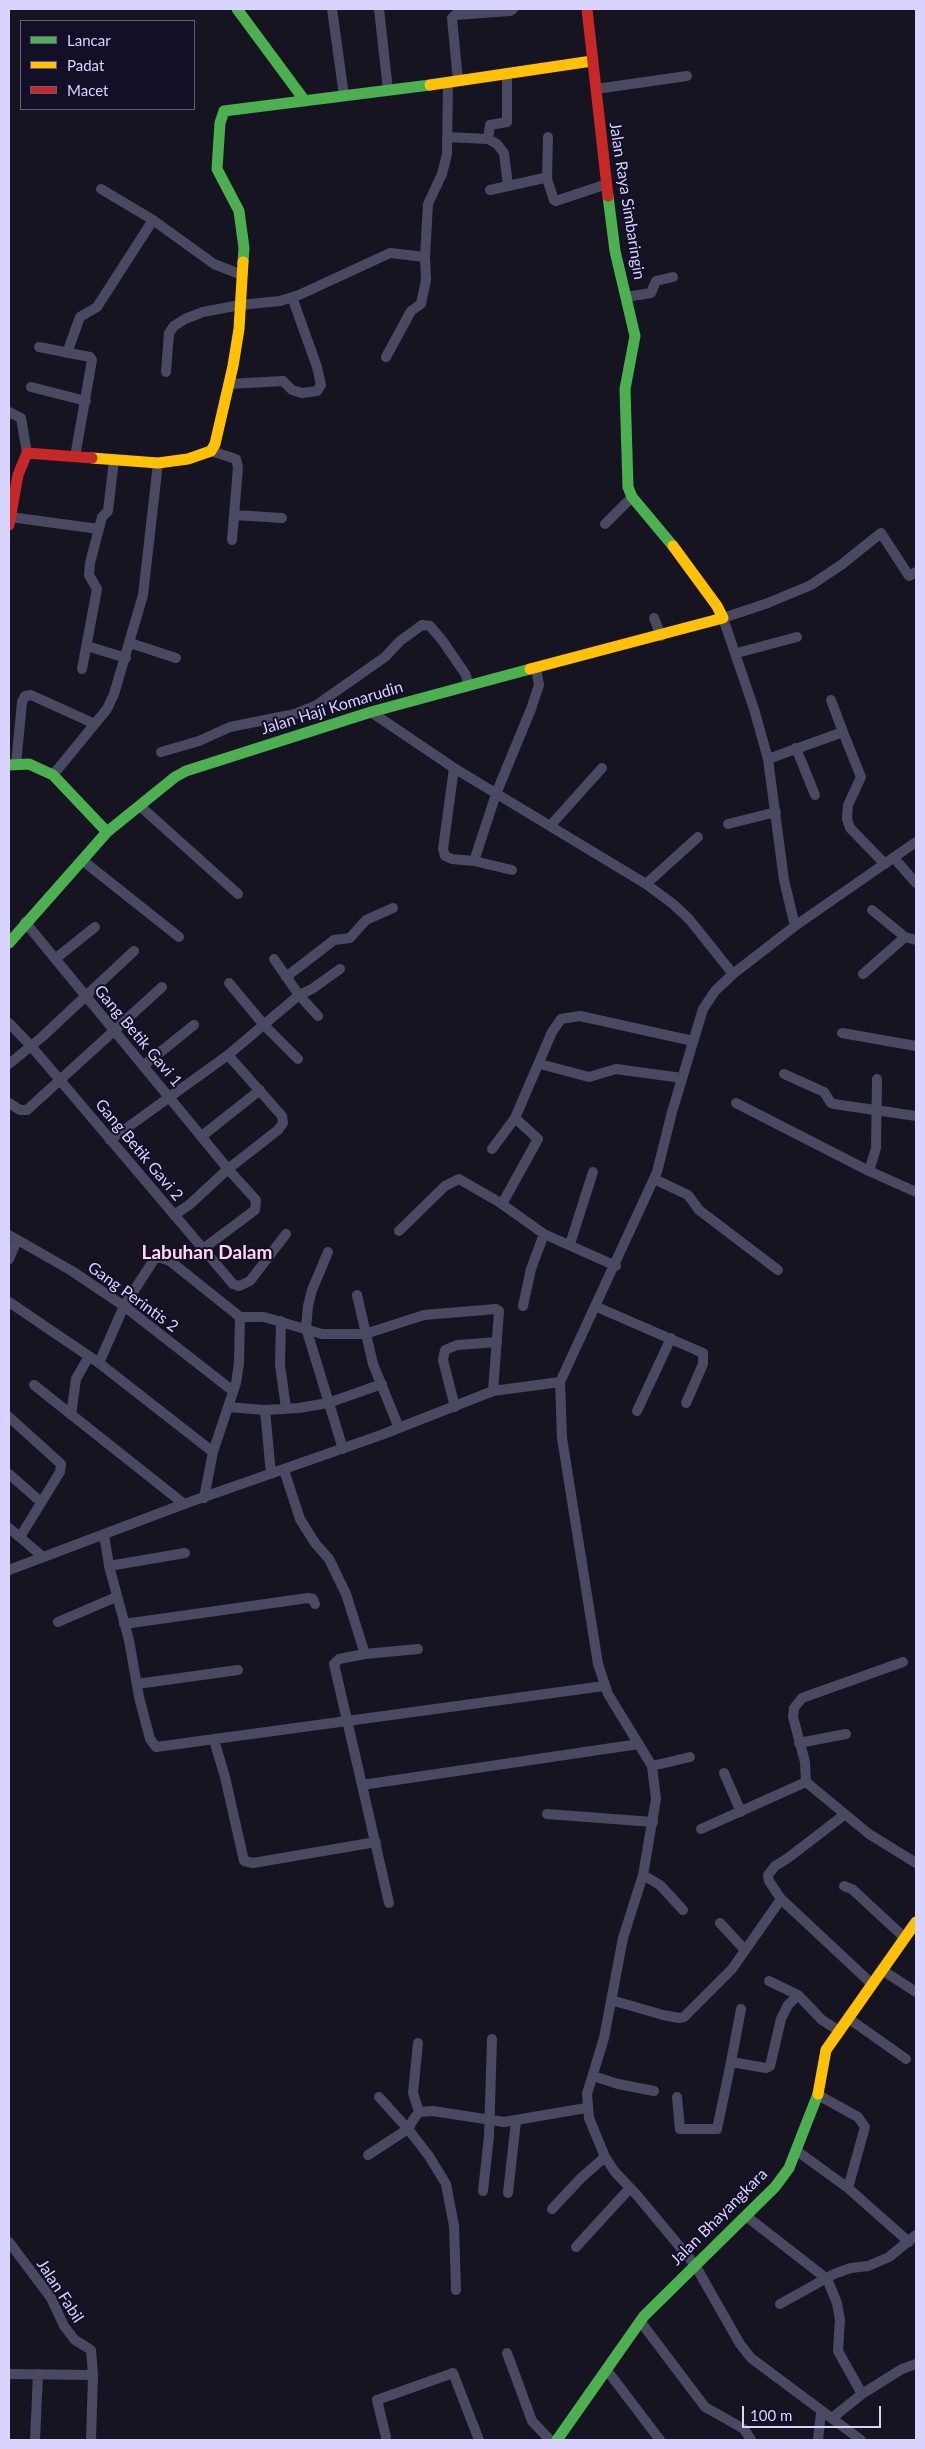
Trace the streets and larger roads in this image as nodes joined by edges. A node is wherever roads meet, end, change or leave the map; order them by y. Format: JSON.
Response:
{"nodes":[{"id":1,"x":236,"y":9,"type":"edge"},
{"id":2,"x":332,"y":9,"type":"edge"},
{"id":3,"x":379,"y":9,"type":"edge"},
{"id":4,"x":513,"y":9,"type":"edge"},
{"id":5,"x":588,"y":9,"type":"edge"},
{"id":6,"x":592,"y":61,"type":"junction"},
{"id":7,"x":507,"y":74,"type":"junction"},
{"id":8,"x":687,"y":76,"type":"dead end"},
{"id":9,"x":452,"y":82,"type":"junction"},
{"id":10,"x":596,"y":89,"type":"junction"},
{"id":11,"x":388,"y":90,"type":"junction"},
{"id":12,"x":344,"y":96,"type":"junction"},
{"id":13,"x":305,"y":101,"type":"junction"},
{"id":14,"x":447,"y":136,"type":"junction"},
{"id":15,"x":548,"y":137,"type":"dead end"},
{"id":16,"x":488,"y":139,"type":"junction"},
{"id":17,"x":547,"y":179,"type":"junction"},
{"id":18,"x":606,"y":184,"type":"junction"},
{"id":19,"x":508,"y":186,"type":"junction"},
{"id":20,"x":101,"y":189,"type":"dead end"},
{"id":21,"x":490,"y":190,"type":"dead end"},
{"id":22,"x":153,"y":220,"type":"junction"},
{"id":23,"x":425,"y":257,"type":"junction"},
{"id":24,"x":242,"y":275,"type":"junction"},
{"id":25,"x":673,"y":277,"type":"dead end"},
{"id":26,"x":292,"y":297,"type":"junction"},
{"id":27,"x":626,"y":297,"type":"junction"},
{"id":28,"x":240,"y":305,"type":"junction"},
{"id":29,"x":39,"y":347,"type":"dead end"},
{"id":30,"x":67,"y":354,"type":"junction"},
{"id":31,"x":386,"y":357,"type":"dead end"},
{"id":32,"x":166,"y":372,"type":"dead end"},
{"id":33,"x":229,"y":384,"type":"junction"},
{"id":34,"x":31,"y":387,"type":"dead end"},
{"id":35,"x":86,"y":401,"type":"junction"},
{"id":36,"x":9,"y":412,"type":"edge"},
{"id":37,"x":211,"y":451,"type":"junction"},
{"id":38,"x":27,"y":453,"type":"junction"},
{"id":39,"x":75,"y":456,"type":"junction"},
{"id":40,"x":114,"y":460,"type":"junction"},
{"id":41,"x":158,"y":463,"type":"junction"},
{"id":42,"x":632,"y":497,"type":"junction"},
{"id":43,"x":235,"y":515,"type":"junction"},
{"id":44,"x":282,"y":518,"type":"dead end"},
{"id":45,"x":10,"y":521,"type":"edge"},
{"id":46,"x":605,"y":524,"type":"dead end"},
{"id":47,"x":99,"y":529,"type":"junction"},
{"id":48,"x":232,"y":540,"type":"dead end"},
{"id":49,"x":916,"y":572,"type":"edge"},
{"id":50,"x":720,"y":612,"type":"junction"},
{"id":51,"x":797,"y":637,"type":"dead end"},
{"id":52,"x":130,"y":643,"type":"junction"},
{"id":53,"x":87,"y":646,"type":"junction"},
{"id":54,"x":736,"y":653,"type":"junction"},
{"id":55,"x":126,"y":658,"type":"junction"},
{"id":56,"x":176,"y":658,"type":"dead end"},
{"id":57,"x":82,"y":669,"type":"dead end"},
{"id":58,"x":536,"y":669,"type":"junction"},
{"id":59,"x":467,"y":681,"type":"junction"},
{"id":60,"x":830,"y":700,"type":"dead end"},
{"id":61,"x":371,"y":712,"type":"junction"},
{"id":62,"x":95,"y":724,"type":"junction"},
{"id":63,"x":843,"y":732,"type":"junction"},
{"id":64,"x":796,"y":748,"type":"junction"},
{"id":65,"x":161,"y":752,"type":"dead end"},
{"id":66,"x":768,"y":759,"type":"junction"},
{"id":67,"x":13,"y":764,"type":"edge"},
{"id":68,"x":454,"y":768,"type":"junction"},
{"id":69,"x":602,"y":768,"type":"dead end"},
{"id":70,"x":53,"y":775,"type":"junction"},
{"id":71,"x":496,"y":794,"type":"junction"},
{"id":72,"x":815,"y":795,"type":"dead end"},
{"id":73,"x":140,"y":806,"type":"junction"},
{"id":74,"x":776,"y":812,"type":"junction"},
{"id":75,"x":728,"y":824,"type":"dead end"},
{"id":76,"x":550,"y":826,"type":"junction"},
{"id":77,"x":107,"y":832,"type":"junction"},
{"id":78,"x":698,"y":838,"type":"dead end"},
{"id":79,"x":916,"y":842,"type":"edge"},
{"id":80,"x":894,"y":858,"type":"junction"},
{"id":81,"x":82,"y":860,"type":"junction"},
{"id":82,"x":474,"y":862,"type":"junction"},
{"id":83,"x":885,"y":864,"type":"junction"},
{"id":84,"x":512,"y":870,"type":"dead end"},
{"id":85,"x":916,"y":883,"type":"edge"},
{"id":86,"x":646,"y":884,"type":"junction"},
{"id":87,"x":238,"y":894,"type":"dead end"},
{"id":88,"x":393,"y":908,"type":"dead end"},
{"id":89,"x":872,"y":910,"type":"dead end"},
{"id":90,"x":25,"y":922,"type":"junction"},
{"id":91,"x":796,"y":926,"type":"junction"},
{"id":92,"x":95,"y":927,"type":"dead end"},
{"id":93,"x":179,"y":937,"type":"dead end"},
{"id":94,"x":905,"y":938,"type":"junction"},
{"id":95,"x":916,"y":940,"type":"edge"},
{"id":96,"x":9,"y":943,"type":"edge"},
{"id":97,"x":134,"y":951,"type":"dead end"},
{"id":98,"x":55,"y":959,"type":"junction"},
{"id":99,"x":274,"y":959,"type":"dead end"},
{"id":100,"x":340,"y":970,"type":"dead end"},
{"id":101,"x":733,"y":974,"type":"junction"},
{"id":102,"x":863,"y":974,"type":"dead end"},
{"id":103,"x":286,"y":977,"type":"junction"},
{"id":104,"x":229,"y":983,"type":"dead end"},
{"id":105,"x":162,"y":988,"type":"dead end"},
{"id":106,"x":299,"y":995,"type":"junction"},
{"id":107,"x":85,"y":996,"type":"junction"},
{"id":108,"x":318,"y":1016,"type":"dead end"},
{"id":109,"x":9,"y":1023,"type":"edge"},
{"id":110,"x":194,"y":1025,"type":"dead end"},
{"id":111,"x":264,"y":1025,"type":"junction"},
{"id":112,"x":115,"y":1032,"type":"junction"},
{"id":113,"x":842,"y":1033,"type":"dead end"},
{"id":114,"x":694,"y":1041,"type":"junction"},
{"id":115,"x":31,"y":1046,"type":"junction"},
{"id":116,"x":916,"y":1046,"type":"edge"},
{"id":117,"x":228,"y":1055,"type":"junction"},
{"id":118,"x":298,"y":1060,"type":"dead end"},
{"id":119,"x":9,"y":1064,"type":"edge"},
{"id":120,"x":540,"y":1064,"type":"junction"},
{"id":121,"x":143,"y":1066,"type":"junction"},
{"id":122,"x":784,"y":1074,"type":"dead end"},
{"id":123,"x":682,"y":1078,"type":"junction"},
{"id":124,"x":59,"y":1079,"type":"junction"},
{"id":125,"x":877,"y":1079,"type":"dead end"},
{"id":126,"x":260,"y":1090,"type":"junction"},
{"id":127,"x":170,"y":1097,"type":"junction"},
{"id":128,"x":9,"y":1103,"type":"edge"},
{"id":129,"x":736,"y":1103,"type":"dead end"},
{"id":130,"x":876,"y":1111,"type":"junction"},
{"id":131,"x":916,"y":1116,"type":"edge"},
{"id":132,"x":515,"y":1118,"type":"junction"},
{"id":133,"x":202,"y":1136,"type":"junction"},
{"id":134,"x":110,"y":1140,"type":"junction"},
{"id":135,"x":492,"y":1149,"type":"dead end"},
{"id":136,"x":228,"y":1169,"type":"junction"},
{"id":137,"x":869,"y":1171,"type":"junction"},
{"id":138,"x":593,"y":1172,"type":"dead end"},
{"id":139,"x":654,"y":1180,"type":"junction"},
{"id":140,"x":916,"y":1192,"type":"edge"},
{"id":141,"x":502,"y":1204,"type":"junction"},
{"id":142,"x":174,"y":1215,"type":"junction"},
{"id":143,"x":399,"y":1232,"type":"dead end"},
{"id":144,"x":286,"y":1234,"type":"dead end"},
{"id":145,"x":544,"y":1234,"type":"junction"},
{"id":146,"x":13,"y":1238,"type":"edge"},
{"id":147,"x":570,"y":1244,"type":"junction"},
{"id":148,"x":204,"y":1248,"type":"junction"},
{"id":149,"x":328,"y":1252,"type":"dead end"},
{"id":150,"x":9,"y":1259,"type":"edge"},
{"id":151,"x":616,"y":1266,"type":"junction"},
{"id":152,"x":778,"y":1270,"type":"dead end"},
{"id":153,"x":357,"y":1295,"type":"dead end"},
{"id":154,"x":9,"y":1302,"type":"edge"},
{"id":155,"x":124,"y":1306,"type":"junction"},
{"id":156,"x":522,"y":1306,"type":"dead end"},
{"id":157,"x":597,"y":1307,"type":"junction"},
{"id":158,"x":240,"y":1317,"type":"junction"},
{"id":159,"x":281,"y":1321,"type":"junction"},
{"id":160,"x":306,"y":1328,"type":"junction"},
{"id":161,"x":365,"y":1334,"type":"junction"},
{"id":162,"x":671,"y":1338,"type":"junction"},
{"id":163,"x":496,"y":1342,"type":"junction"},
{"id":164,"x":90,"y":1356,"type":"junction"},
{"id":165,"x":99,"y":1363,"type":"junction"},
{"id":166,"x":560,"y":1382,"type":"junction"},
{"id":167,"x":382,"y":1384,"type":"junction"},
{"id":168,"x":34,"y":1385,"type":"dead end"},
{"id":169,"x":494,"y":1391,"type":"junction"},
{"id":170,"x":233,"y":1392,"type":"junction"},
{"id":171,"x":328,"y":1403,"type":"junction"},
{"id":172,"x":686,"y":1403,"type":"dead end"},
{"id":173,"x":455,"y":1406,"type":"junction"},
{"id":174,"x":228,"y":1407,"type":"junction"},
{"id":175,"x":286,"y":1408,"type":"junction"},
{"id":176,"x":265,"y":1410,"type":"junction"},
{"id":177,"x":637,"y":1411,"type":"dead end"},
{"id":178,"x":71,"y":1415,"type":"junction"},
{"id":179,"x":9,"y":1418,"type":"edge"},
{"id":180,"x":399,"y":1428,"type":"junction"},
{"id":181,"x":343,"y":1449,"type":"junction"},
{"id":182,"x":213,"y":1452,"type":"junction"},
{"id":183,"x":284,"y":1470,"type":"junction"},
{"id":184,"x":9,"y":1474,"type":"edge"},
{"id":185,"x":271,"y":1474,"type":"junction"},
{"id":186,"x":204,"y":1498,"type":"junction"},
{"id":187,"x":42,"y":1502,"type":"junction"},
{"id":188,"x":184,"y":1504,"type":"junction"},
{"id":189,"x":9,"y":1528,"type":"edge"},
{"id":190,"x":104,"y":1534,"type":"junction"},
{"id":191,"x":19,"y":1537,"type":"junction"},
{"id":192,"x":9,"y":1541,"type":"edge"},
{"id":193,"x":185,"y":1553,"type":"dead end"},
{"id":194,"x":43,"y":1557,"type":"junction"},
{"id":195,"x":109,"y":1566,"type":"junction"},
{"id":196,"x":9,"y":1570,"type":"edge"},
{"id":197,"x":116,"y":1597,"type":"junction"},
{"id":198,"x":315,"y":1604,"type":"dead end"},
{"id":199,"x":58,"y":1622,"type":"dead end"},
{"id":200,"x":124,"y":1624,"type":"junction"},
{"id":201,"x":418,"y":1649,"type":"dead end"},
{"id":202,"x":364,"y":1654,"type":"junction"},
{"id":203,"x":903,"y":1662,"type":"dead end"},
{"id":204,"x":238,"y":1670,"type":"dead end"},
{"id":205,"x":137,"y":1684,"type":"junction"},
{"id":206,"x":604,"y":1686,"type":"junction"},
{"id":207,"x":346,"y":1721,"type":"junction"},
{"id":208,"x":846,"y":1734,"type":"dead end"},
{"id":209,"x":214,"y":1740,"type":"junction"},
{"id":210,"x":799,"y":1743,"type":"junction"},
{"id":211,"x":639,"y":1744,"type":"junction"},
{"id":212,"x":690,"y":1757,"type":"dead end"},
{"id":213,"x":652,"y":1766,"type":"junction"},
{"id":214,"x":724,"y":1772,"type":"dead end"},
{"id":215,"x":806,"y":1782,"type":"junction"},
{"id":216,"x":362,"y":1785,"type":"junction"},
{"id":217,"x":741,"y":1812,"type":"junction"},
{"id":218,"x":547,"y":1814,"type":"dead end"},
{"id":219,"x":844,"y":1815,"type":"junction"},
{"id":220,"x":652,"y":1822,"type":"junction"},
{"id":221,"x":701,"y":1829,"type":"dead end"},
{"id":222,"x":376,"y":1842,"type":"junction"},
{"id":223,"x":916,"y":1863,"type":"edge"},
{"id":224,"x":643,"y":1875,"type":"junction"},
{"id":225,"x":844,"y":1886,"type":"dead end"},
{"id":226,"x":781,"y":1899,"type":"junction"},
{"id":227,"x":389,"y":1903,"type":"dead end"},
{"id":228,"x":683,"y":1910,"type":"dead end"},
{"id":229,"x":720,"y":1922,"type":"dead end"},
{"id":230,"x":916,"y":1922,"type":"edge"},
{"id":231,"x":905,"y":1938,"type":"junction"},
{"id":232,"x":745,"y":1950,"type":"junction"},
{"id":233,"x":882,"y":1970,"type":"junction"},
{"id":234,"x":769,"y":1982,"type":"dead end"},
{"id":235,"x":872,"y":1984,"type":"junction"},
{"id":236,"x":916,"y":1992,"type":"edge"},
{"id":237,"x":798,"y":1995,"type":"junction"},
{"id":238,"x":612,"y":2000,"type":"junction"},
{"id":239,"x":741,"y":2009,"type":"dead end"},
{"id":240,"x":848,"y":2018,"type":"junction"},
{"id":241,"x":838,"y":2030,"type":"junction"},
{"id":242,"x":492,"y":2039,"type":"dead end"},
{"id":243,"x":418,"y":2043,"type":"dead end"},
{"id":244,"x":906,"y":2058,"type":"dead end"},
{"id":245,"x":731,"y":2062,"type":"junction"},
{"id":246,"x":593,"y":2076,"type":"junction"},
{"id":247,"x":654,"y":2091,"type":"dead end"},
{"id":248,"x":818,"y":2095,"type":"junction"},
{"id":249,"x":379,"y":2097,"type":"dead end"},
{"id":250,"x":677,"y":2097,"type":"dead end"},
{"id":251,"x":586,"y":2108,"type":"junction"},
{"id":252,"x":419,"y":2112,"type":"junction"},
{"id":253,"x":489,"y":2120,"type":"junction"},
{"id":254,"x":516,"y":2121,"type":"junction"},
{"id":255,"x":408,"y":2129,"type":"junction"},
{"id":256,"x":797,"y":2151,"type":"junction"},
{"id":257,"x":368,"y":2155,"type":"dead end"},
{"id":258,"x":604,"y":2157,"type":"junction"},
{"id":259,"x":630,"y":2188,"type":"junction"},
{"id":260,"x":848,"y":2188,"type":"junction"},
{"id":261,"x":483,"y":2191,"type":"dead end"},
{"id":262,"x":508,"y":2193,"type":"dead end"},
{"id":263,"x":552,"y":2209,"type":"dead end"},
{"id":264,"x":746,"y":2216,"type":"junction"},
{"id":265,"x":913,"y":2238,"type":"edge"},
{"id":266,"x":9,"y":2242,"type":"edge"},
{"id":267,"x":576,"y":2247,"type":"dead end"},
{"id":268,"x":695,"y":2265,"type":"junction"},
{"id":269,"x":827,"y":2279,"type":"junction"},
{"id":270,"x":456,"y":2290,"type":"dead end"},
{"id":271,"x":780,"y":2304,"type":"dead end"},
{"id":272,"x":640,"y":2321,"type":"junction"},
{"id":273,"x":507,"y":2353,"type":"dead end"},
{"id":274,"x":916,"y":2364,"type":"edge"},
{"id":275,"x":606,"y":2369,"type":"junction"},
{"id":276,"x":9,"y":2374,"type":"edge"},
{"id":277,"x":38,"y":2374,"type":"junction"},
{"id":278,"x":93,"y":2375,"type":"junction"},
{"id":279,"x":862,"y":2394,"type":"junction"},
{"id":280,"x":821,"y":2413,"type":"junction"},
{"id":281,"x":832,"y":2418,"type":"junction"},
{"id":282,"x":384,"y":2439,"type":"edge"},
{"id":283,"x":35,"y":2440,"type":"edge"},
{"id":284,"x":91,"y":2440,"type":"edge"},
{"id":285,"x":479,"y":2440,"type":"edge"},
{"id":286,"x":550,"y":2440,"type":"edge"},
{"id":287,"x":557,"y":2440,"type":"edge"},
{"id":288,"x":660,"y":2440,"type":"edge"},
{"id":289,"x":751,"y":2440,"type":"edge"},
{"id":290,"x":818,"y":2440,"type":"edge"},
{"id":291,"x":861,"y":2440,"type":"edge"}],
"edges":[{"from":1,"to":13,"type":"street"},
{"from":2,"to":12,"type":"street"},
{"from":3,"to":11,"type":"street"},
{"from":4,"to":9,"type":"street"},
{"from":5,"to":6,"type":"street","name":"Jalan Raya Simbaringin"},
{"from":6,"to":7,"type":"street"},
{"from":6,"to":10,"type":"street","name":"Jalan Raya Simbaringin"},
{"from":7,"to":9,"type":"street"},
{"from":7,"to":16,"type":"street"},
{"from":8,"to":10,"type":"street"},
{"from":9,"to":11,"type":"street"},
{"from":9,"to":14,"type":"street"},
{"from":10,"to":18,"type":"street","name":"Jalan Raya Simbaringin"},
{"from":11,"to":12,"type":"street"},
{"from":12,"to":13,"type":"street"},
{"from":13,"to":24,"type":"street"},
{"from":14,"to":16,"type":"street"},
{"from":14,"to":23,"type":"street"},
{"from":15,"to":17,"type":"street"},
{"from":16,"to":19,"type":"street"},
{"from":17,"to":18,"type":"street"},
{"from":17,"to":19,"type":"street"},
{"from":18,"to":27,"type":"street","name":"Jalan Raya Simbaringin"},
{"from":19,"to":21,"type":"street"},
{"from":20,"to":22,"type":"street"},
{"from":22,"to":24,"type":"street"},
{"from":22,"to":30,"type":"street"},
{"from":23,"to":26,"type":"street"},
{"from":23,"to":31,"type":"street"},
{"from":24,"to":28,"type":"street"},
{"from":25,"to":27,"type":"street"},
{"from":26,"to":28,"type":"street"},
{"from":26,"to":33,"type":"street"},
{"from":27,"to":42,"type":"street","name":"Jalan Raya Simbaringin"},
{"from":28,"to":32,"type":"street"},
{"from":28,"to":33,"type":"street"},
{"from":29,"to":30,"type":"street"},
{"from":30,"to":35,"type":"street"},
{"from":33,"to":37,"type":"street"},
{"from":34,"to":35,"type":"street"},
{"from":35,"to":39,"type":"street"},
{"from":36,"to":38,"type":"street"},
{"from":37,"to":41,"type":"street"},
{"from":37,"to":43,"type":"street"},
{"from":38,"to":39,"type":"street"},
{"from":38,"to":45,"type":"street"},
{"from":39,"to":40,"type":"street"},
{"from":40,"to":41,"type":"street"},
{"from":40,"to":47,"type":"street"},
{"from":41,"to":52,"type":"street"},
{"from":42,"to":46,"type":"street"},
{"from":42,"to":50,"type":"street","name":"Jalan Raya Simbaringin"},
{"from":43,"to":44,"type":"street"},
{"from":43,"to":48,"type":"street"},
{"from":45,"to":47,"type":"street"},
{"from":47,"to":53,"type":"street"},
{"from":49,"to":50,"type":"street"},
{"from":50,"to":54,"type":"street"},
{"from":50,"to":58,"type":"street","name":"Jalan Haji Komarudin"},
{"from":51,"to":54,"type":"street"},
{"from":52,"to":55,"type":"street"},
{"from":52,"to":56,"type":"street"},
{"from":53,"to":55,"type":"street"},
{"from":53,"to":57,"type":"street"},
{"from":54,"to":66,"type":"street"},
{"from":55,"to":62,"type":"street"},
{"from":58,"to":59,"type":"street","name":"Jalan Haji Komarudin"},
{"from":58,"to":71,"type":"street"},
{"from":59,"to":61,"type":"street","name":"Jalan Haji Komarudin"},
{"from":59,"to":65,"type":"street"},
{"from":60,"to":63,"type":"street"},
{"from":61,"to":68,"type":"street"},
{"from":61,"to":73,"type":"street","name":"Jalan Haji Komarudin"},
{"from":62,"to":67,"type":"street"},
{"from":62,"to":70,"type":"street"},
{"from":63,"to":64,"type":"street"},
{"from":63,"to":83,"type":"street"},
{"from":64,"to":66,"type":"street"},
{"from":64,"to":72,"type":"street"},
{"from":66,"to":74,"type":"street"},
{"from":67,"to":70,"type":"street"},
{"from":68,"to":71,"type":"street"},
{"from":68,"to":82,"type":"street"},
{"from":69,"to":76,"type":"street"},
{"from":70,"to":77,"type":"street"},
{"from":71,"to":76,"type":"street"},
{"from":71,"to":82,"type":"street"},
{"from":73,"to":77,"type":"street","name":"Jalan Haji Komarudin"},
{"from":73,"to":87,"type":"street"},
{"from":74,"to":75,"type":"street"},
{"from":74,"to":91,"type":"street"},
{"from":76,"to":86,"type":"street"},
{"from":77,"to":81,"type":"street","name":"Jalan Haji Komarudin"},
{"from":78,"to":86,"type":"street"},
{"from":79,"to":80,"type":"street"},
{"from":80,"to":83,"type":"street"},
{"from":80,"to":85,"type":"street"},
{"from":81,"to":90,"type":"street","name":"Jalan Haji Komarudin"},
{"from":81,"to":93,"type":"street"},
{"from":82,"to":84,"type":"street"},
{"from":83,"to":91,"type":"street"},
{"from":86,"to":101,"type":"street"},
{"from":88,"to":103,"type":"street"},
{"from":89,"to":94,"type":"street"},
{"from":90,"to":96,"type":"street","name":"Jalan Haji Komarudin"},
{"from":90,"to":98,"type":"street","name":"Gang Betik Gavi 1"},
{"from":91,"to":101,"type":"street"},
{"from":92,"to":98,"type":"street"},
{"from":94,"to":95,"type":"street"},
{"from":94,"to":102,"type":"street"},
{"from":97,"to":107,"type":"street"},
{"from":98,"to":107,"type":"street","name":"Gang Betik Gavi 1"},
{"from":99,"to":103,"type":"street"},
{"from":100,"to":106,"type":"street"},
{"from":101,"to":114,"type":"street"},
{"from":103,"to":106,"type":"street"},
{"from":104,"to":111,"type":"street"},
{"from":105,"to":112,"type":"street"},
{"from":106,"to":108,"type":"street"},
{"from":106,"to":111,"type":"street"},
{"from":107,"to":112,"type":"street","name":"Gang Betik Gavi 1"},
{"from":107,"to":115,"type":"street"},
{"from":109,"to":115,"type":"street","name":"Gang Betik Gavi 2"},
{"from":110,"to":121,"type":"street"},
{"from":111,"to":117,"type":"street"},
{"from":111,"to":118,"type":"street"},
{"from":112,"to":121,"type":"street","name":"Gang Betik Gavi 1"},
{"from":112,"to":124,"type":"street"},
{"from":113,"to":116,"type":"street"},
{"from":114,"to":120,"type":"street"},
{"from":114,"to":123,"type":"street"},
{"from":115,"to":119,"type":"street"},
{"from":115,"to":124,"type":"street","name":"Gang Betik Gavi 2"},
{"from":117,"to":126,"type":"street"},
{"from":117,"to":127,"type":"street"},
{"from":120,"to":123,"type":"street"},
{"from":120,"to":132,"type":"street"},
{"from":121,"to":127,"type":"street","name":"Gang Betik Gavi 1"},
{"from":122,"to":130,"type":"street"},
{"from":123,"to":139,"type":"street"},
{"from":124,"to":128,"type":"street"},
{"from":124,"to":134,"type":"street","name":"Gang Betik Gavi 2"},
{"from":125,"to":130,"type":"street"},
{"from":126,"to":133,"type":"street"},
{"from":126,"to":136,"type":"street"},
{"from":127,"to":133,"type":"street","name":"Gang Betik Gavi 1"},
{"from":127,"to":134,"type":"street"},
{"from":129,"to":137,"type":"street"},
{"from":130,"to":131,"type":"street"},
{"from":130,"to":137,"type":"street"},
{"from":132,"to":135,"type":"street"},
{"from":132,"to":141,"type":"street"},
{"from":133,"to":136,"type":"street","name":"Gang Betik Gavi 1"},
{"from":134,"to":142,"type":"street","name":"Gang Betik Gavi 2"},
{"from":136,"to":142,"type":"street"},
{"from":136,"to":148,"type":"street","name":"Gang Betik Gavi 1"},
{"from":137,"to":140,"type":"street"},
{"from":138,"to":147,"type":"street"},
{"from":139,"to":151,"type":"street"},
{"from":139,"to":152,"type":"street"},
{"from":141,"to":143,"type":"street"},
{"from":141,"to":145,"type":"street"},
{"from":142,"to":148,"type":"street","name":"Gang Betik Gavi 2"},
{"from":144,"to":148,"type":"street","name":"Gang Betik Gavi 2"},
{"from":145,"to":147,"type":"street"},
{"from":145,"to":156,"type":"street"},
{"from":146,"to":150,"type":"street"},
{"from":146,"to":155,"type":"street","name":"Gang Perintis 2"},
{"from":147,"to":151,"type":"street"},
{"from":149,"to":160,"type":"street"},
{"from":151,"to":157,"type":"street"},
{"from":153,"to":161,"type":"street"},
{"from":154,"to":164,"type":"street"},
{"from":155,"to":158,"type":"street"},
{"from":155,"to":165,"type":"street"},
{"from":155,"to":170,"type":"street","name":"Gang Perintis 2"},
{"from":157,"to":162,"type":"street"},
{"from":157,"to":166,"type":"street"},
{"from":158,"to":159,"type":"street"},
{"from":158,"to":170,"type":"street"},
{"from":159,"to":160,"type":"street"},
{"from":159,"to":175,"type":"street"},
{"from":160,"to":161,"type":"street"},
{"from":160,"to":171,"type":"street"},
{"from":161,"to":163,"type":"street"},
{"from":161,"to":167,"type":"street"},
{"from":162,"to":172,"type":"street"},
{"from":162,"to":177,"type":"street"},
{"from":163,"to":169,"type":"street"},
{"from":163,"to":173,"type":"street"},
{"from":164,"to":165,"type":"street"},
{"from":164,"to":178,"type":"street"},
{"from":165,"to":182,"type":"street"},
{"from":166,"to":169,"type":"street"},
{"from":166,"to":206,"type":"street"},
{"from":167,"to":171,"type":"street"},
{"from":167,"to":180,"type":"street"},
{"from":168,"to":178,"type":"street"},
{"from":169,"to":173,"type":"street"},
{"from":170,"to":174,"type":"street"},
{"from":171,"to":175,"type":"street"},
{"from":171,"to":181,"type":"street"},
{"from":173,"to":180,"type":"street"},
{"from":174,"to":176,"type":"street"},
{"from":174,"to":182,"type":"street"},
{"from":175,"to":176,"type":"street"},
{"from":176,"to":185,"type":"street"},
{"from":178,"to":188,"type":"street"},
{"from":179,"to":187,"type":"street"},
{"from":180,"to":181,"type":"street"},
{"from":181,"to":183,"type":"street"},
{"from":182,"to":186,"type":"street"},
{"from":183,"to":185,"type":"street"},
{"from":183,"to":202,"type":"street"},
{"from":184,"to":187,"type":"street"},
{"from":185,"to":186,"type":"street"},
{"from":186,"to":188,"type":"street"},
{"from":187,"to":191,"type":"street"},
{"from":188,"to":190,"type":"street"},
{"from":189,"to":191,"type":"street"},
{"from":190,"to":194,"type":"street"},
{"from":190,"to":195,"type":"street"},
{"from":191,"to":192,"type":"street"},
{"from":191,"to":194,"type":"street"},
{"from":193,"to":195,"type":"street"},
{"from":194,"to":196,"type":"street"},
{"from":195,"to":197,"type":"street"},
{"from":197,"to":199,"type":"street"},
{"from":197,"to":200,"type":"street"},
{"from":198,"to":200,"type":"street"},
{"from":200,"to":205,"type":"street"},
{"from":201,"to":202,"type":"street"},
{"from":202,"to":207,"type":"street"},
{"from":203,"to":210,"type":"street"},
{"from":204,"to":205,"type":"street"},
{"from":205,"to":209,"type":"street"},
{"from":206,"to":207,"type":"street"},
{"from":206,"to":211,"type":"street"},
{"from":207,"to":209,"type":"street"},
{"from":207,"to":216,"type":"street"},
{"from":208,"to":210,"type":"street"},
{"from":209,"to":222,"type":"street"},
{"from":210,"to":215,"type":"street"},
{"from":211,"to":213,"type":"street"},
{"from":211,"to":216,"type":"street"},
{"from":212,"to":213,"type":"street"},
{"from":213,"to":220,"type":"street"},
{"from":214,"to":217,"type":"street"},
{"from":215,"to":217,"type":"street"},
{"from":215,"to":219,"type":"street"},
{"from":216,"to":222,"type":"street"},
{"from":217,"to":221,"type":"street"},
{"from":218,"to":220,"type":"street"},
{"from":219,"to":223,"type":"street"},
{"from":219,"to":226,"type":"street"},
{"from":220,"to":224,"type":"street"},
{"from":222,"to":227,"type":"street"},
{"from":224,"to":228,"type":"street"},
{"from":224,"to":238,"type":"street"},
{"from":225,"to":231,"type":"street"},
{"from":226,"to":232,"type":"street"},
{"from":226,"to":235,"type":"street"},
{"from":229,"to":232,"type":"street"},
{"from":230,"to":231,"type":"street","name":"Jalan Bhayangkara"},
{"from":231,"to":233,"type":"street","name":"Jalan Bhayangkara"},
{"from":232,"to":238,"type":"street"},
{"from":233,"to":235,"type":"street","name":"Jalan Bhayangkara"},
{"from":233,"to":236,"type":"street"},
{"from":234,"to":237,"type":"street"},
{"from":235,"to":240,"type":"street","name":"Jalan Bhayangkara"},
{"from":237,"to":241,"type":"street"},
{"from":237,"to":245,"type":"street"},
{"from":238,"to":246,"type":"street"},
{"from":239,"to":245,"type":"street"},
{"from":240,"to":241,"type":"street","name":"Jalan Bhayangkara"},
{"from":240,"to":244,"type":"street"},
{"from":241,"to":248,"type":"street","name":"Jalan Bhayangkara"},
{"from":242,"to":253,"type":"street"},
{"from":243,"to":252,"type":"street"},
{"from":245,"to":250,"type":"street"},
{"from":246,"to":247,"type":"street"},
{"from":246,"to":251,"type":"street"},
{"from":248,"to":256,"type":"street","name":"Jalan Bhayangkara"},
{"from":248,"to":260,"type":"street"},
{"from":249,"to":255,"type":"street"},
{"from":251,"to":254,"type":"street"},
{"from":251,"to":258,"type":"street"},
{"from":252,"to":253,"type":"street"},
{"from":252,"to":255,"type":"street"},
{"from":253,"to":254,"type":"street"},
{"from":253,"to":261,"type":"street"},
{"from":254,"to":262,"type":"street"},
{"from":255,"to":257,"type":"street"},
{"from":255,"to":270,"type":"street"},
{"from":256,"to":260,"type":"street"},
{"from":256,"to":264,"type":"street","name":"Jalan Bhayangkara"},
{"from":258,"to":259,"type":"street"},
{"from":258,"to":263,"type":"street"},
{"from":259,"to":267,"type":"street"},
{"from":259,"to":268,"type":"street"},
{"from":260,"to":265,"type":"street"},
{"from":264,"to":268,"type":"street","name":"Jalan Bhayangkara"},
{"from":264,"to":269,"type":"street"},
{"from":265,"to":269,"type":"street"},
{"from":266,"to":278,"type":"street","name":"Jalan Fabil"},
{"from":268,"to":272,"type":"street","name":"Jalan Bhayangkara"},
{"from":268,"to":280,"type":"street"},
{"from":269,"to":271,"type":"street"},
{"from":269,"to":279,"type":"street"},
{"from":272,"to":275,"type":"street","name":"Jalan Bhayangkara"},
{"from":272,"to":289,"type":"street"},
{"from":273,"to":286,"type":"street"},
{"from":274,"to":279,"type":"street"},
{"from":275,"to":287,"type":"street","name":"Jalan Bhayangkara"},
{"from":275,"to":288,"type":"street"},
{"from":276,"to":277,"type":"street"},
{"from":277,"to":278,"type":"street"},
{"from":277,"to":283,"type":"street"},
{"from":278,"to":284,"type":"street","name":"Jalan Fabil"},
{"from":279,"to":281,"type":"street"},
{"from":280,"to":281,"type":"street"},
{"from":280,"to":290,"type":"street"},
{"from":281,"to":291,"type":"street"},
{"from":282,"to":285,"type":"street"}]}
